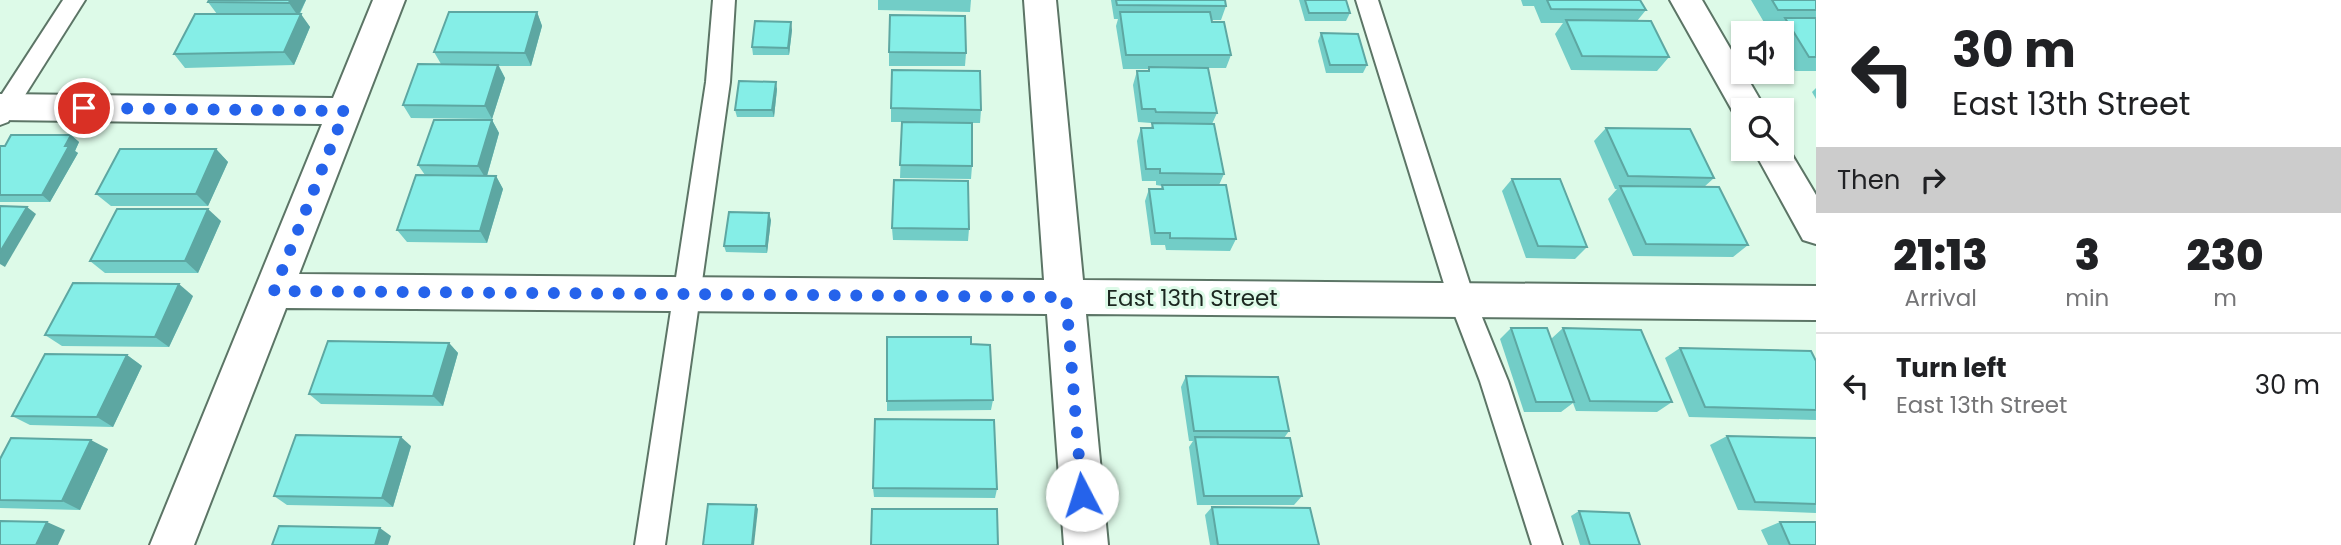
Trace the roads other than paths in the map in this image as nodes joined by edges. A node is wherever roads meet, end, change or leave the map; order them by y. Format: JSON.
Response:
{"nodes":[{"id":1,"x":74,"y":0,"type":"edge"},
{"id":2,"x":389,"y":0,"type":"edge"},
{"id":3,"x":724,"y":0,"type":"edge"},
{"id":4,"x":1040,"y":0,"type":"edge"},
{"id":5,"x":1367,"y":0,"type":"edge"},
{"id":6,"x":1686,"y":0,"type":"edge"},
{"id":7,"x":1742,"y":98,"type":"edge"},
{"id":8,"x":2,"y":110,"type":"edge"},
{"id":9,"x":345,"y":111,"type":"junction"},
{"id":10,"x":1777,"y":161,"type":"edge"},
{"id":11,"x":1816,"y":229,"type":"edge"},
{"id":12,"x":274,"y":291,"type":"junction"},
{"id":13,"x":689,"y":294,"type":"junction"},
{"id":14,"x":1066,"y":297,"type":"junction"},
{"id":15,"x":1462,"y":300,"type":"junction"},
{"id":16,"x":1816,"y":303,"type":"edge"},
{"id":17,"x":172,"y":545,"type":"edge"},
{"id":18,"x":650,"y":545,"type":"edge"},
{"id":19,"x":1086,"y":545,"type":"edge"},
{"id":20,"x":1548,"y":545,"type":"edge"}],
"edges":[{"from":1,"to":8,"type":"lane"},
{"from":2,"to":9,"type":"street"},
{"from":3,"to":13,"type":"lane"},
{"from":4,"to":14,"type":"street"},
{"from":5,"to":15,"type":"lane"},
{"from":6,"to":7,"type":"street"},
{"from":8,"to":9,"type":"street"},
{"from":9,"to":12,"type":"street"},
{"from":10,"to":11,"type":"street"},
{"from":12,"to":13,"type":"street","name":"East 13th Street"},
{"from":12,"to":17,"type":"street"},
{"from":13,"to":14,"type":"street","name":"East 13th Street"},
{"from":13,"to":18,"type":"lane"},
{"from":14,"to":15,"type":"street","name":"East 13th Street"},
{"from":14,"to":19,"type":"street"},
{"from":15,"to":16,"type":"street","name":"East 13th Street"},
{"from":15,"to":20,"type":"lane"}]}
